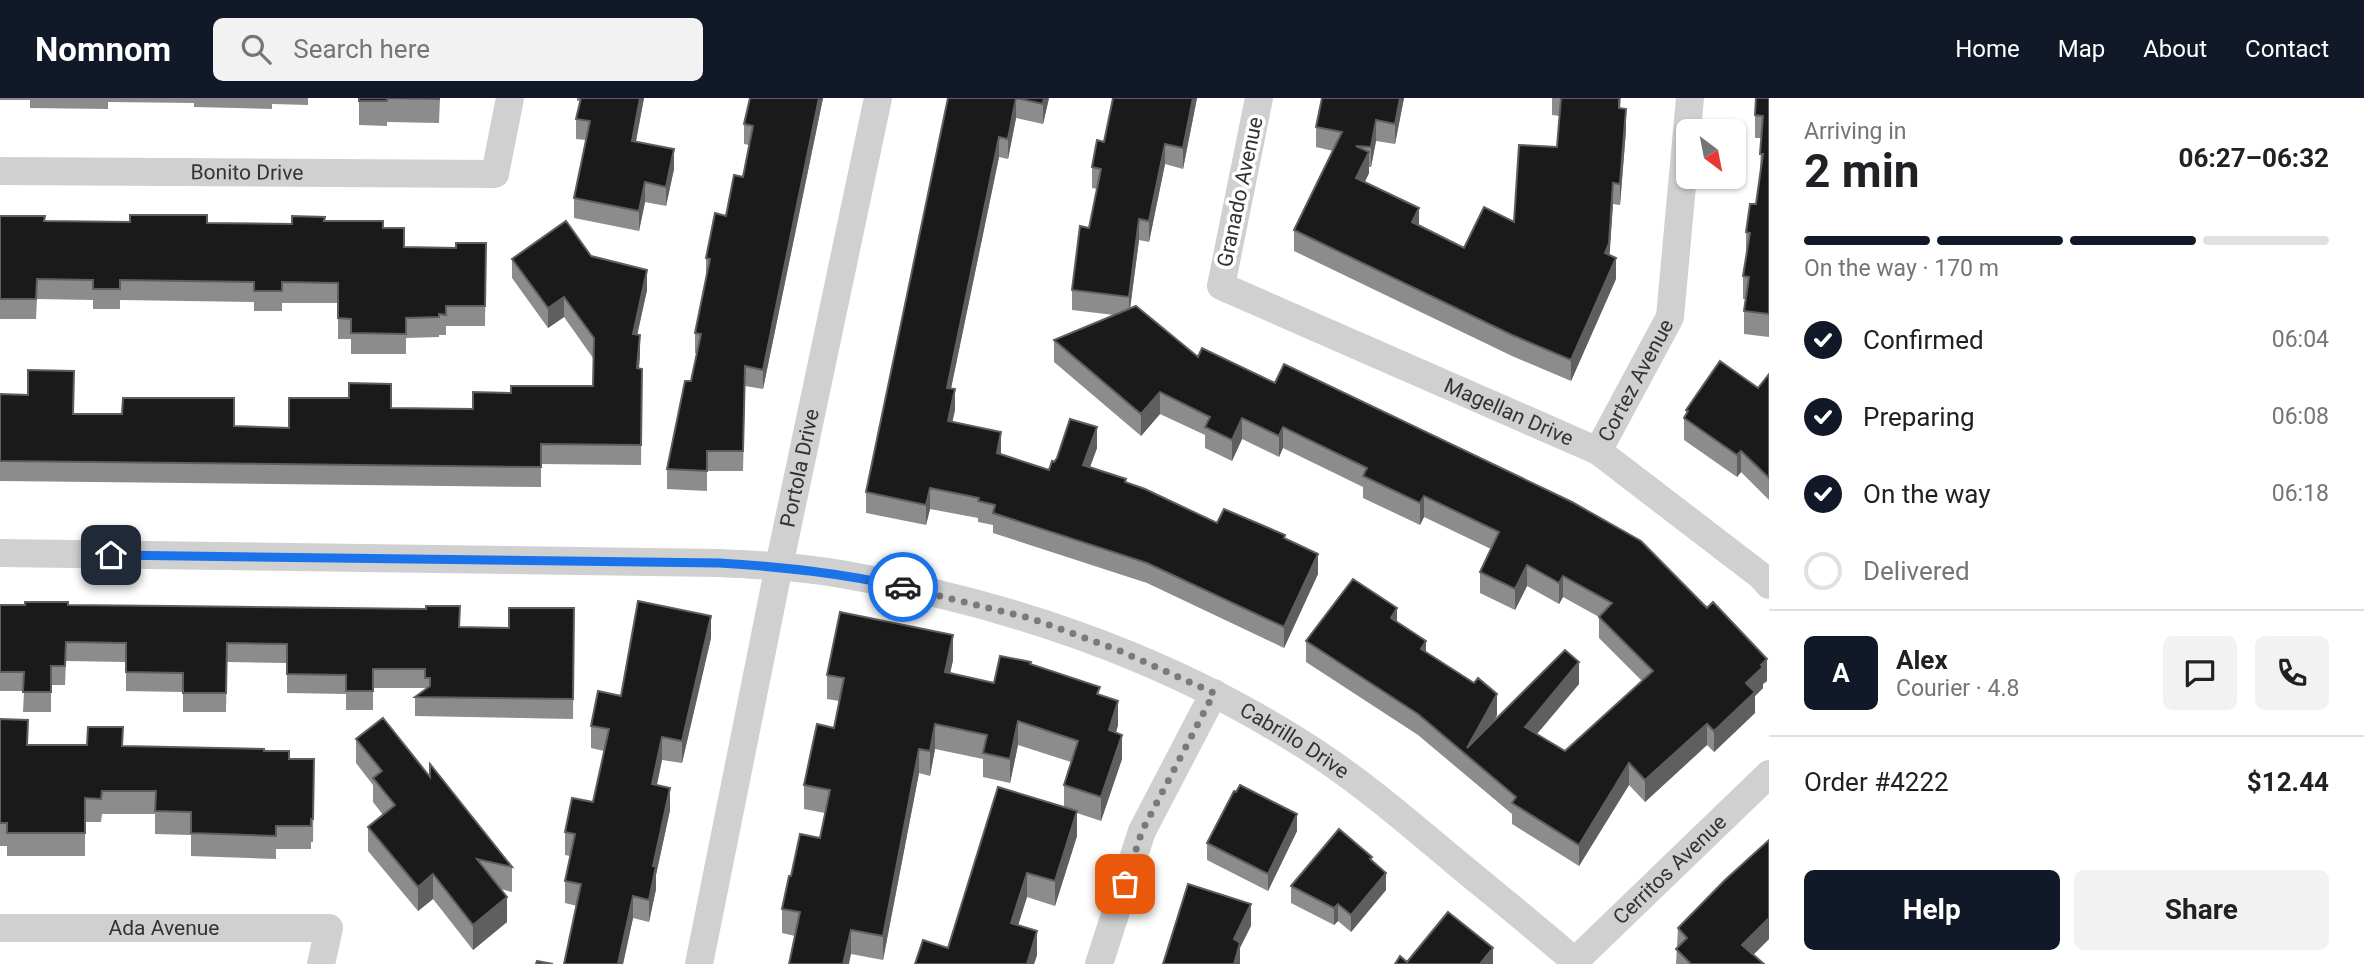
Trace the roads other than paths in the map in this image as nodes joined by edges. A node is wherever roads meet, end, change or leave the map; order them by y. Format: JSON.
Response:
{"nodes":[{"id":1,"x":510,"y":98,"type":"edge"},
{"id":2,"x":878,"y":98,"type":"edge"},
{"id":3,"x":1259,"y":98,"type":"edge"},
{"id":4,"x":1690,"y":98,"type":"edge"},
{"id":5,"x":0,"y":171,"type":"edge"},
{"id":6,"x":1220,"y":286,"type":"joint"},
{"id":7,"x":1598,"y":452,"type":"junction"},
{"id":8,"x":0,"y":554,"type":"edge"},
{"id":9,"x":779,"y":566,"type":"junction"},
{"id":10,"x":1769,"y":585,"type":"edge"},
{"id":11,"x":1214,"y":693,"type":"junction"},
{"id":12,"x":1769,"y":774,"type":"edge"},
{"id":13,"x":0,"y":928,"type":"edge"},
{"id":14,"x":1575,"y":963,"type":"edge"},
{"id":15,"x":321,"y":964,"type":"edge"},
{"id":16,"x":699,"y":964,"type":"edge"},
{"id":17,"x":1099,"y":964,"type":"edge"}],
"edges":[{"from":1,"to":5,"type":"street","name":"Bonito Drive"},
{"from":2,"to":9,"type":"street","name":"Portola Drive"},
{"from":3,"to":6,"type":"street","name":"Granado Avenue"},
{"from":4,"to":7,"type":"street","name":"Cortez Avenue"},
{"from":6,"to":7,"type":"street","name":"Magellan Drive"},
{"from":7,"to":10,"type":"street","name":"Magellan Drive"},
{"from":8,"to":9,"type":"street","name":"Cabrillo Drive"},
{"from":9,"to":11,"type":"street","name":"Cabrillo Drive"},
{"from":9,"to":16,"type":"street","name":"Portola Drive"},
{"from":11,"to":14,"type":"street","name":"Cabrillo Drive"},
{"from":11,"to":17,"type":"street"},
{"from":12,"to":14,"type":"street","name":"Cerritos Avenue"},
{"from":13,"to":15,"type":"street","name":"Ada Avenue"}]}
